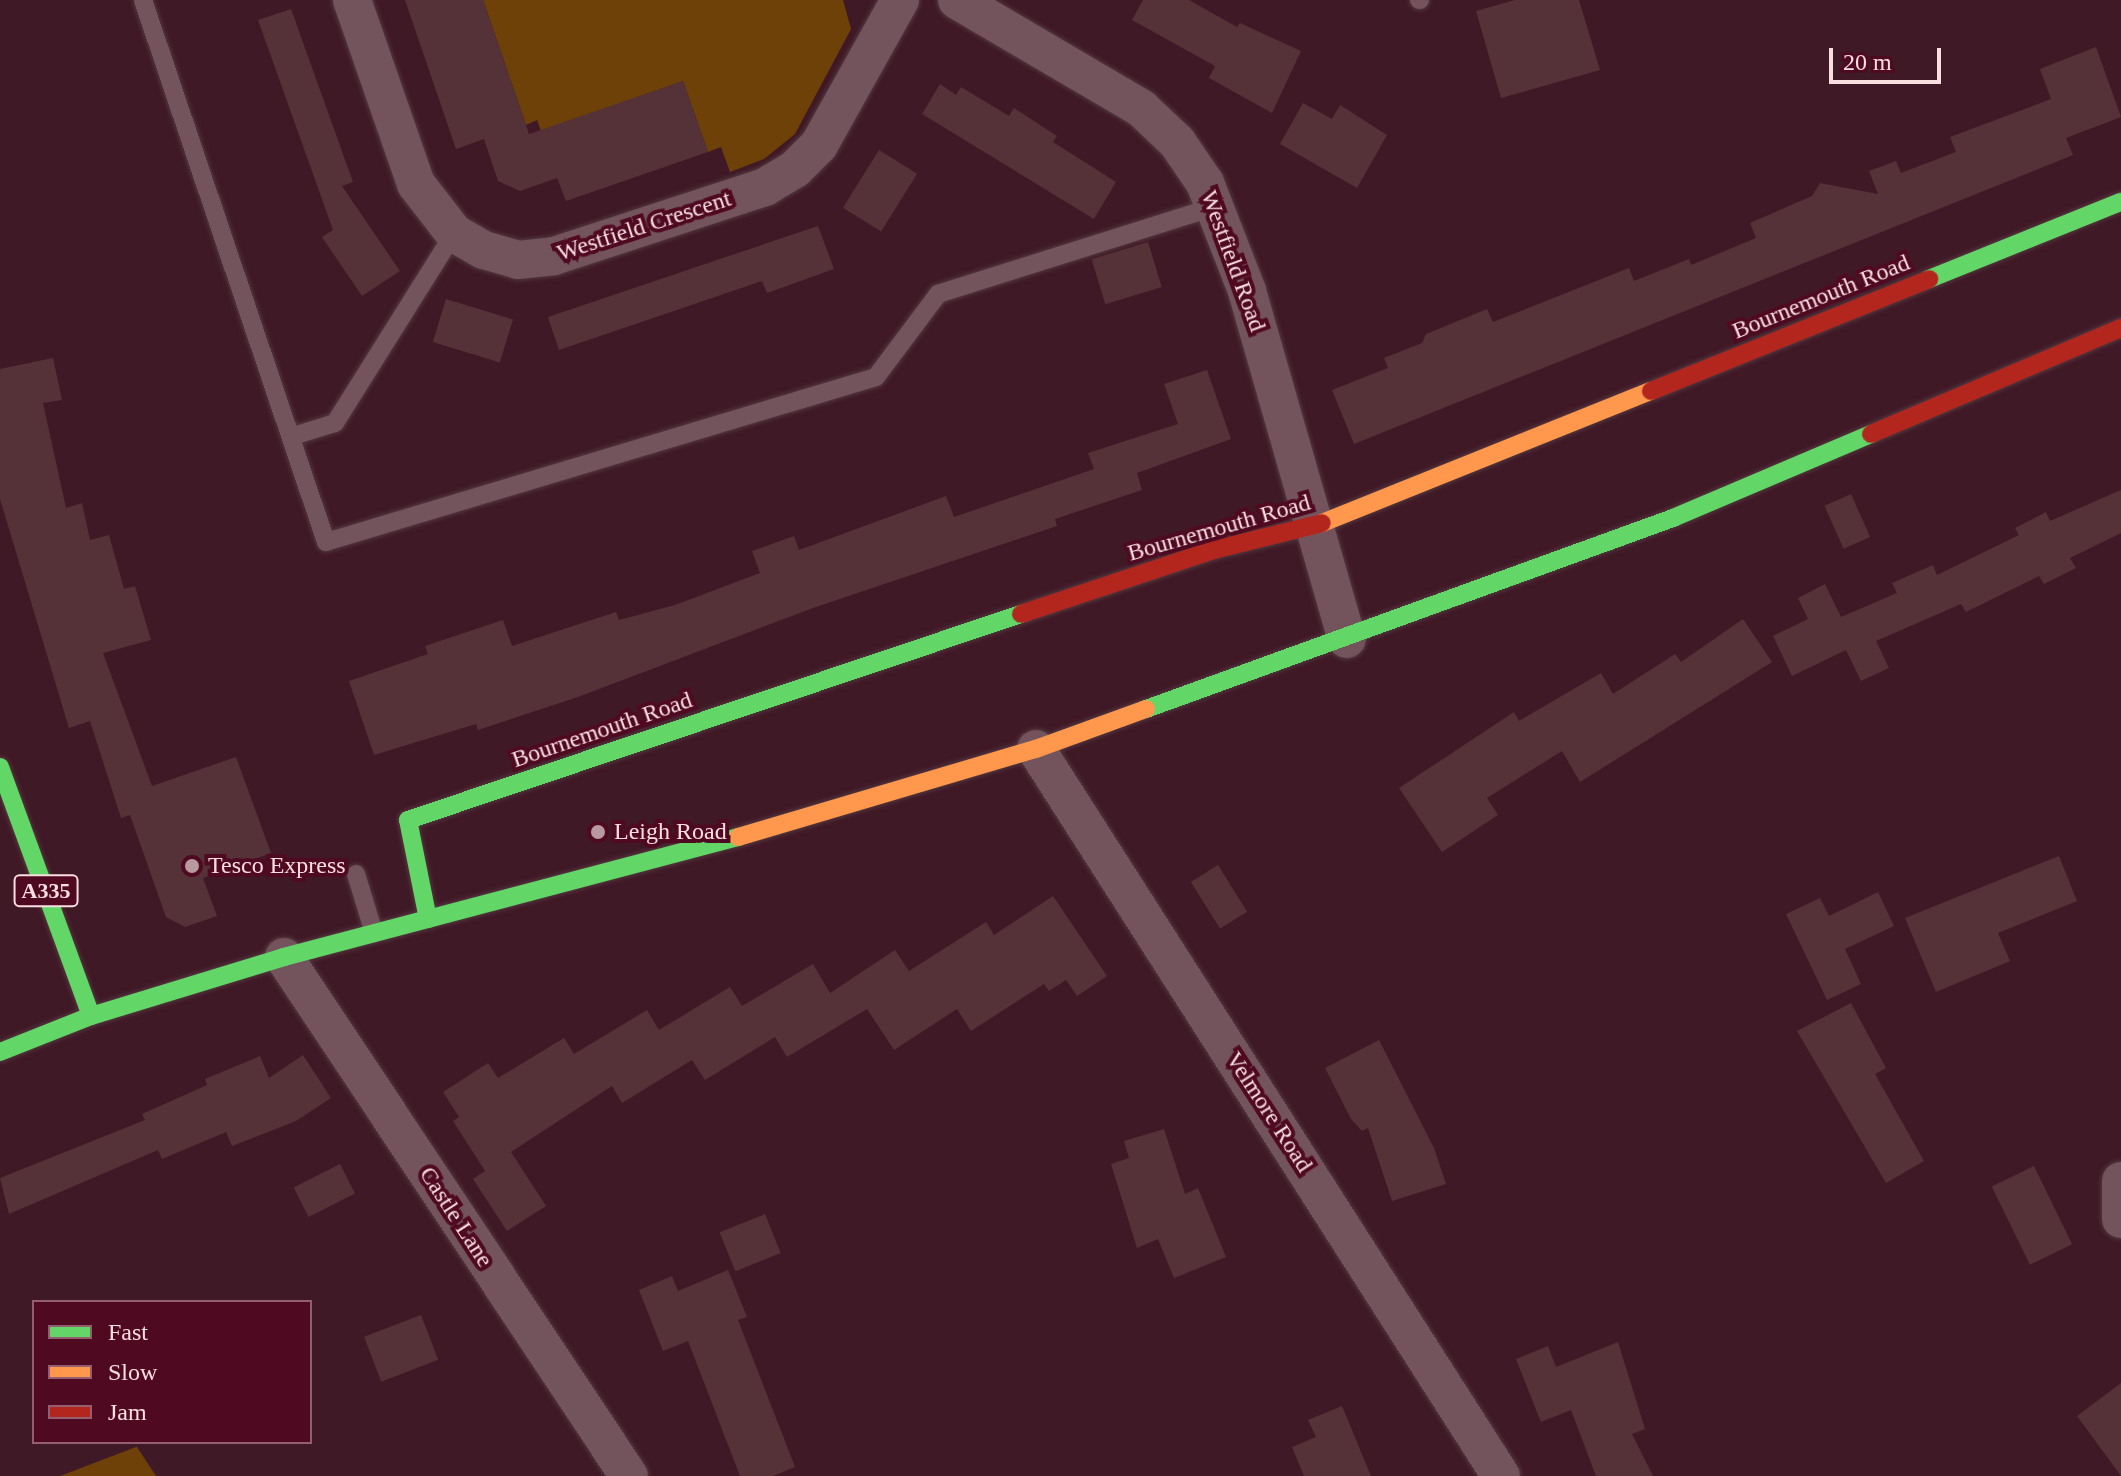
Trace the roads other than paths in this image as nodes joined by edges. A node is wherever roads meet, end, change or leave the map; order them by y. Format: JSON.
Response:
{"nodes":[{"id":1,"x":143,"y":0,"type":"edge"},
{"id":2,"x":352,"y":0,"type":"edge"},
{"id":3,"x":900,"y":0,"type":"edge"},
{"id":4,"x":957,"y":0,"type":"edge"},
{"id":5,"x":2121,"y":202,"type":"edge"},
{"id":6,"x":1217,"y":206,"type":"junction"},
{"id":7,"x":454,"y":233,"type":"junction"},
{"id":8,"x":2121,"y":328,"type":"edge"},
{"id":9,"x":293,"y":436,"type":"junction"},
{"id":10,"x":1316,"y":526,"type":"junction"},
{"id":11,"x":1347,"y":639,"type":"junction"},
{"id":12,"x":1036,"y":749,"type":"junction"},
{"id":13,"x":0,"y":767,"type":"edge"},
{"id":14,"x":356,"y":874,"type":"dead end"},
{"id":15,"x":428,"y":919,"type":"junction"},
{"id":16,"x":374,"y":933,"type":"junction"},
{"id":17,"x":284,"y":957,"type":"junction"},
{"id":18,"x":91,"y":1016,"type":"junction"},
{"id":19,"x":0,"y":1052,"type":"edge"},
{"id":20,"x":2121,"y":1181,"type":"edge"},
{"id":21,"x":2121,"y":1219,"type":"edge"},
{"id":22,"x":629,"y":1476,"type":"edge"},
{"id":23,"x":1501,"y":1476,"type":"edge"}],
"edges":[{"from":1,"to":9,"type":"lane"},
{"from":2,"to":7,"type":"street","name":"Westfield Crescent"},
{"from":3,"to":7,"type":"street","name":"Westfield Crescent"},
{"from":4,"to":6,"type":"street","name":"Westfield Road"},
{"from":5,"to":10,"type":"street","name":"Bournemouth Road"},
{"from":6,"to":9,"type":"lane"},
{"from":6,"to":10,"type":"street","name":"Westfield Road"},
{"from":7,"to":9,"type":"lane"},
{"from":8,"to":11,"type":"street"},
{"from":10,"to":11,"type":"street","name":"Westfield Road"},
{"from":10,"to":15,"type":"street","name":"Bournemouth Road"},
{"from":11,"to":12,"type":"street"},
{"from":12,"to":15,"type":"street"},
{"from":12,"to":23,"type":"street","name":"Velmore Road"},
{"from":13,"to":18,"type":"street","number":"A335"},
{"from":14,"to":16,"type":"lane"},
{"from":15,"to":16,"type":"street"},
{"from":16,"to":17,"type":"street"},
{"from":17,"to":18,"type":"street"},
{"from":17,"to":22,"type":"street","name":"Castle Lane"},
{"from":18,"to":19,"type":"street"},
{"from":20,"to":21,"type":"street"}]}
